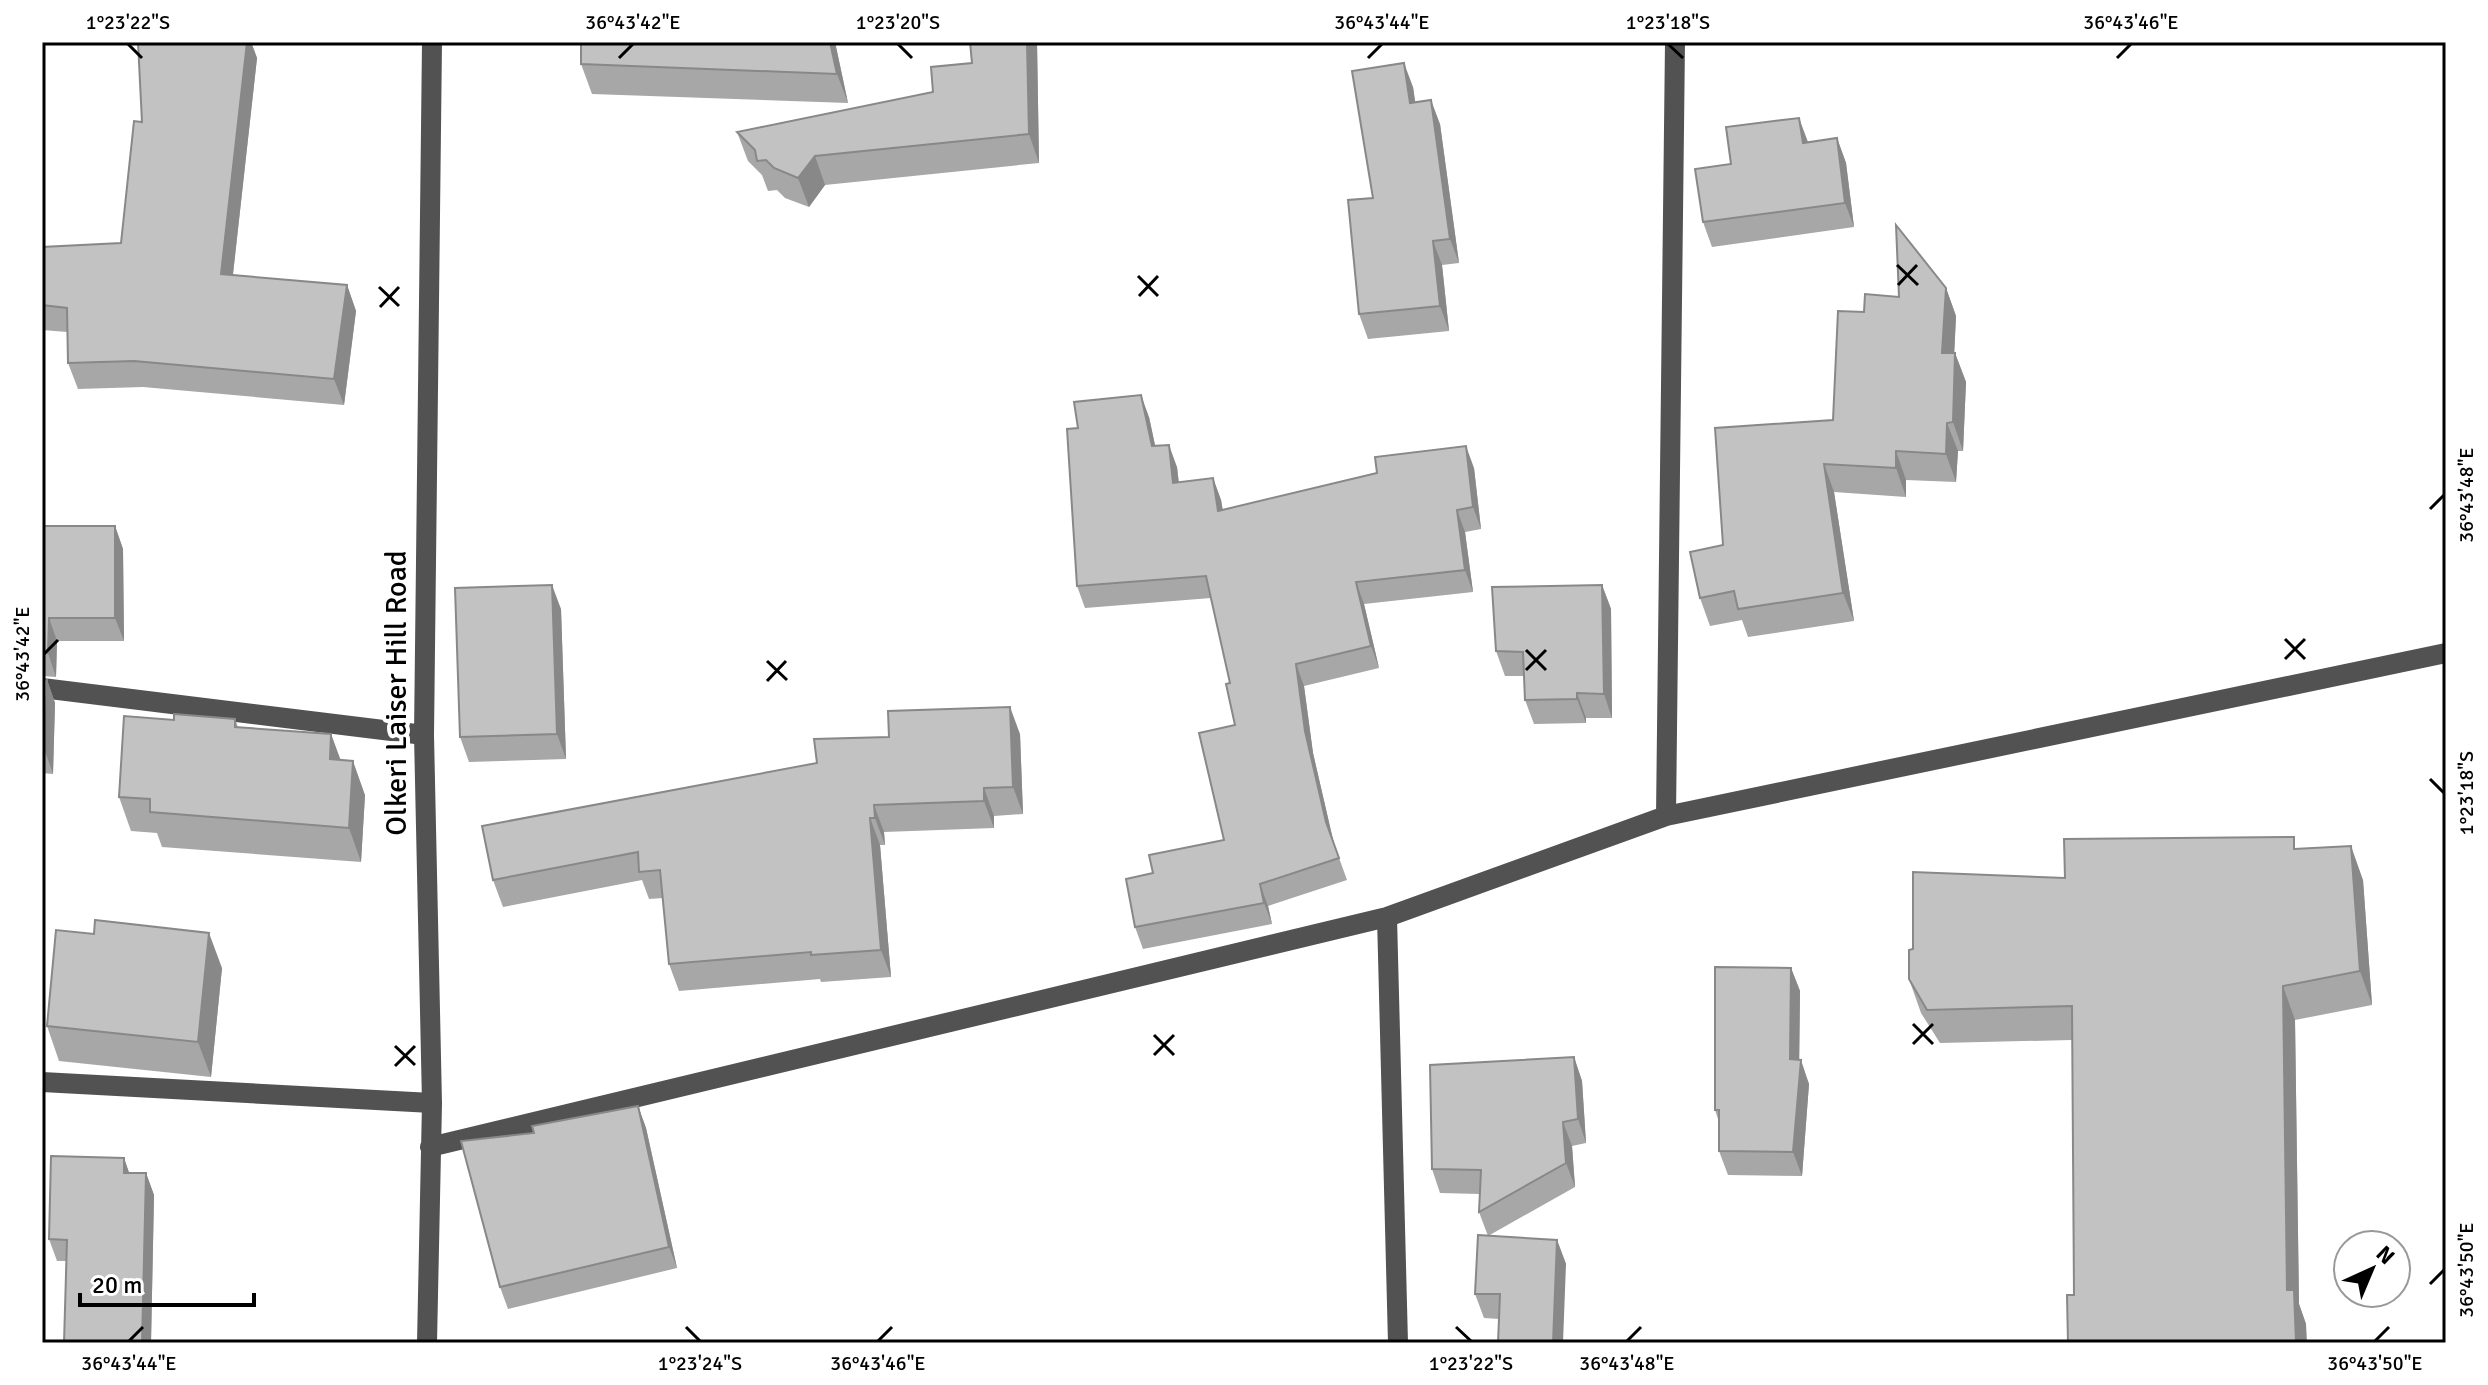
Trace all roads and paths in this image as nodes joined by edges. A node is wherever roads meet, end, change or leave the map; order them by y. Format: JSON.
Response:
{"nodes":[{"id":1,"x":432,"y":42,"type":"edge"},
{"id":2,"x":1675,"y":42,"type":"edge"},
{"id":3,"x":2446,"y":653,"type":"edge"},
{"id":4,"x":42,"y":688,"type":"edge"},
{"id":5,"x":424,"y":735,"type":"junction"},
{"id":6,"x":1666,"y":816,"type":"junction"},
{"id":7,"x":1387,"y":917,"type":"junction"},
{"id":8,"x":42,"y":1082,"type":"edge"},
{"id":9,"x":432,"y":1103,"type":"junction"},
{"id":10,"x":430,"y":1147,"type":"junction"},
{"id":11,"x":427,"y":1343,"type":"edge"},
{"id":12,"x":1398,"y":1343,"type":"edge"}],
"edges":[{"from":1,"to":5,"type":"street","name":"Olkeri Laiser Hill Road"},
{"from":2,"to":6,"type":"street"},
{"from":3,"to":6,"type":"street"},
{"from":4,"to":5,"type":"street"},
{"from":5,"to":9,"type":"street","name":"Olkeri Laiser Hill Road"},
{"from":6,"to":7,"type":"street"},
{"from":7,"to":10,"type":"street"},
{"from":7,"to":12,"type":"street"},
{"from":8,"to":9,"type":"street"},
{"from":9,"to":10,"type":"street","name":"Olkeri Laiser Hill Road"},
{"from":10,"to":11,"type":"street","name":"Olkeri Laiser Hill Road"}]}
